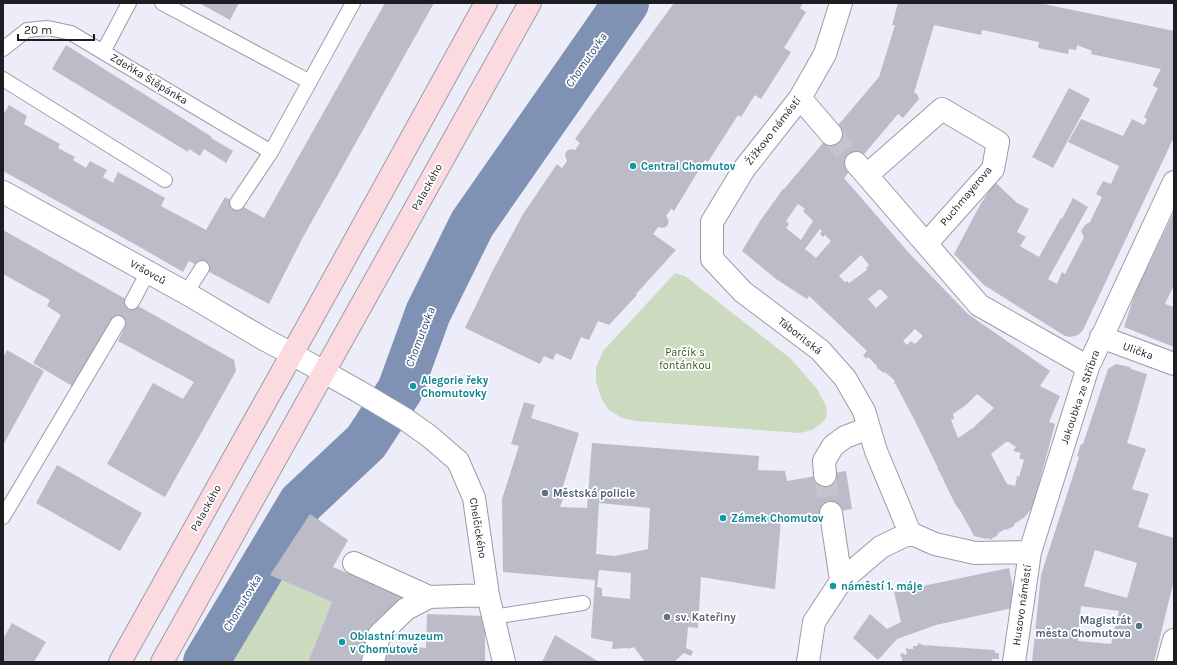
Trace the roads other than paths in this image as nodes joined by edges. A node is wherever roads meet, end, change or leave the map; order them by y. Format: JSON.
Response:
{"nodes":[{"id":1,"x":129,"y":3,"type":"edge"},
{"id":2,"x":162,"y":3,"type":"edge"},
{"id":3,"x":353,"y":3,"type":"edge"},
{"id":4,"x":486,"y":3,"type":"edge"},
{"id":5,"x":530,"y":3,"type":"edge"},
{"id":6,"x":841,"y":3,"type":"edge"},
{"id":7,"x":3,"y":49,"type":"edge"},
{"id":8,"x":103,"y":52,"type":"junction"},
{"id":9,"x":3,"y":79,"type":"edge"},
{"id":10,"x":310,"y":82,"type":"junction"},
{"id":11,"x":800,"y":98,"type":"junction"},
{"id":12,"x":831,"y":134,"type":"tunnel mouth"},
{"id":13,"x":271,"y":152,"type":"junction"},
{"id":14,"x":165,"y":180,"type":"dead end"},
{"id":15,"x":1174,"y":182,"type":"edge"},
{"id":16,"x":3,"y":192,"type":"edge"},
{"id":17,"x":237,"y":203,"type":"dead end"},
{"id":18,"x":926,"y":244,"type":"junction"},
{"id":19,"x":712,"y":259,"type":"joint"},
{"id":20,"x":202,"y":268,"type":"dead end"},
{"id":21,"x":148,"y":272,"type":"junction"},
{"id":22,"x":186,"y":293,"type":"junction"},
{"id":23,"x":132,"y":302,"type":"dead end"},
{"id":24,"x":118,"y":323,"type":"dead end"},
{"id":25,"x":1101,"y":337,"type":"junction"},
{"id":26,"x":292,"y":354,"type":"junction"},
{"id":27,"x":1174,"y":364,"type":"edge"},
{"id":28,"x":1088,"y":367,"type":"junction"},
{"id":29,"x":324,"y":372,"type":"junction"},
{"id":30,"x":869,"y":428,"type":"junction"},
{"id":31,"x":825,"y":475,"type":"tunnel mouth"},
{"id":32,"x":831,"y":513,"type":"tunnel mouth"},
{"id":33,"x":3,"y":517,"type":"edge"},
{"id":34,"x":910,"y":533,"type":"junction"},
{"id":35,"x":1030,"y":552,"type":"junction"},
{"id":36,"x":354,"y":563,"type":"dead end"},
{"id":37,"x":841,"y":581,"type":"junction"},
{"id":38,"x":488,"y":595,"type":"junction"},
{"id":39,"x":428,"y":597,"type":"junction"},
{"id":40,"x":583,"y":603,"type":"dead end"},
{"id":41,"x":493,"y":617,"type":"junction"},
{"id":42,"x":1174,"y":640,"type":"edge"},
{"id":43,"x":120,"y":662,"type":"edge"},
{"id":44,"x":162,"y":662,"type":"edge"},
{"id":45,"x":373,"y":662,"type":"edge"},
{"id":46,"x":504,"y":662,"type":"edge"},
{"id":47,"x":808,"y":662,"type":"edge"},
{"id":48,"x":1014,"y":662,"type":"edge"},
{"id":49,"x":1168,"y":662,"type":"edge"}],
"edges":[{"from":1,"to":8,"type":"lane"},
{"from":2,"to":10,"type":"lane"},
{"from":3,"to":10,"type":"lane"},
{"from":4,"to":26,"type":"main road","name":"Palackého"},
{"from":5,"to":29,"type":"main road","name":"Palackého"},
{"from":6,"to":11,"type":"street","name":"Žižkovo náměstí"},
{"from":7,"to":8,"type":"lane","name":"Zdeňka Štěpánka"},
{"from":8,"to":13,"type":"lane","name":"Zdeňka Štěpánka"},
{"from":9,"to":14,"type":"lane"},
{"from":10,"to":13,"type":"lane"},
{"from":11,"to":12,"type":"street"},
{"from":11,"to":19,"type":"street","name":"Žižkovo náměstí"},
{"from":13,"to":17,"type":"lane"},
{"from":15,"to":25,"type":"street","name":"Jakoubka ze Stříbra"},
{"from":16,"to":21,"type":"street","name":"Vršovců"},
{"from":18,"to":18,"type":"street","name":"Puchmayerova"},
{"from":18,"to":28,"type":"street","name":"Puchmayerova"},
{"from":19,"to":30,"type":"street","name":"Táboritská"},
{"from":20,"to":22,"type":"lane"},
{"from":21,"to":22,"type":"street","name":"Vršovců"},
{"from":21,"to":23,"type":"lane"},
{"from":22,"to":26,"type":"street","name":"Vršovců"},
{"from":24,"to":33,"type":"lane"},
{"from":25,"to":27,"type":"street","name":"Ulička"},
{"from":25,"to":28,"type":"street","name":"Jakoubka ze Stříbra"},
{"from":26,"to":29,"type":"street"},
{"from":26,"to":43,"type":"main road","name":"Palackého"},
{"from":28,"to":35,"type":"street","name":"Jakoubka ze Stříbra"},
{"from":29,"to":38,"type":"street","name":"Chelčického"},
{"from":29,"to":44,"type":"main road","name":"Palackého"},
{"from":30,"to":31,"type":"street"},
{"from":30,"to":34,"type":"street","name":"Táboritská"},
{"from":32,"to":37,"type":"street"},
{"from":34,"to":35,"type":"street","name":"Husovo náměstí"},
{"from":34,"to":37,"type":"street"},
{"from":35,"to":48,"type":"street","name":"Husovo náměstí"},
{"from":36,"to":39,"type":"street"},
{"from":37,"to":47,"type":"street"},
{"from":38,"to":39,"type":"street"},
{"from":38,"to":41,"type":"street","name":"Chelčického"},
{"from":39,"to":45,"type":"street"},
{"from":40,"to":41,"type":"lane"},
{"from":41,"to":46,"type":"street","name":"Chelčického"},
{"from":42,"to":49,"type":"street"}]}
